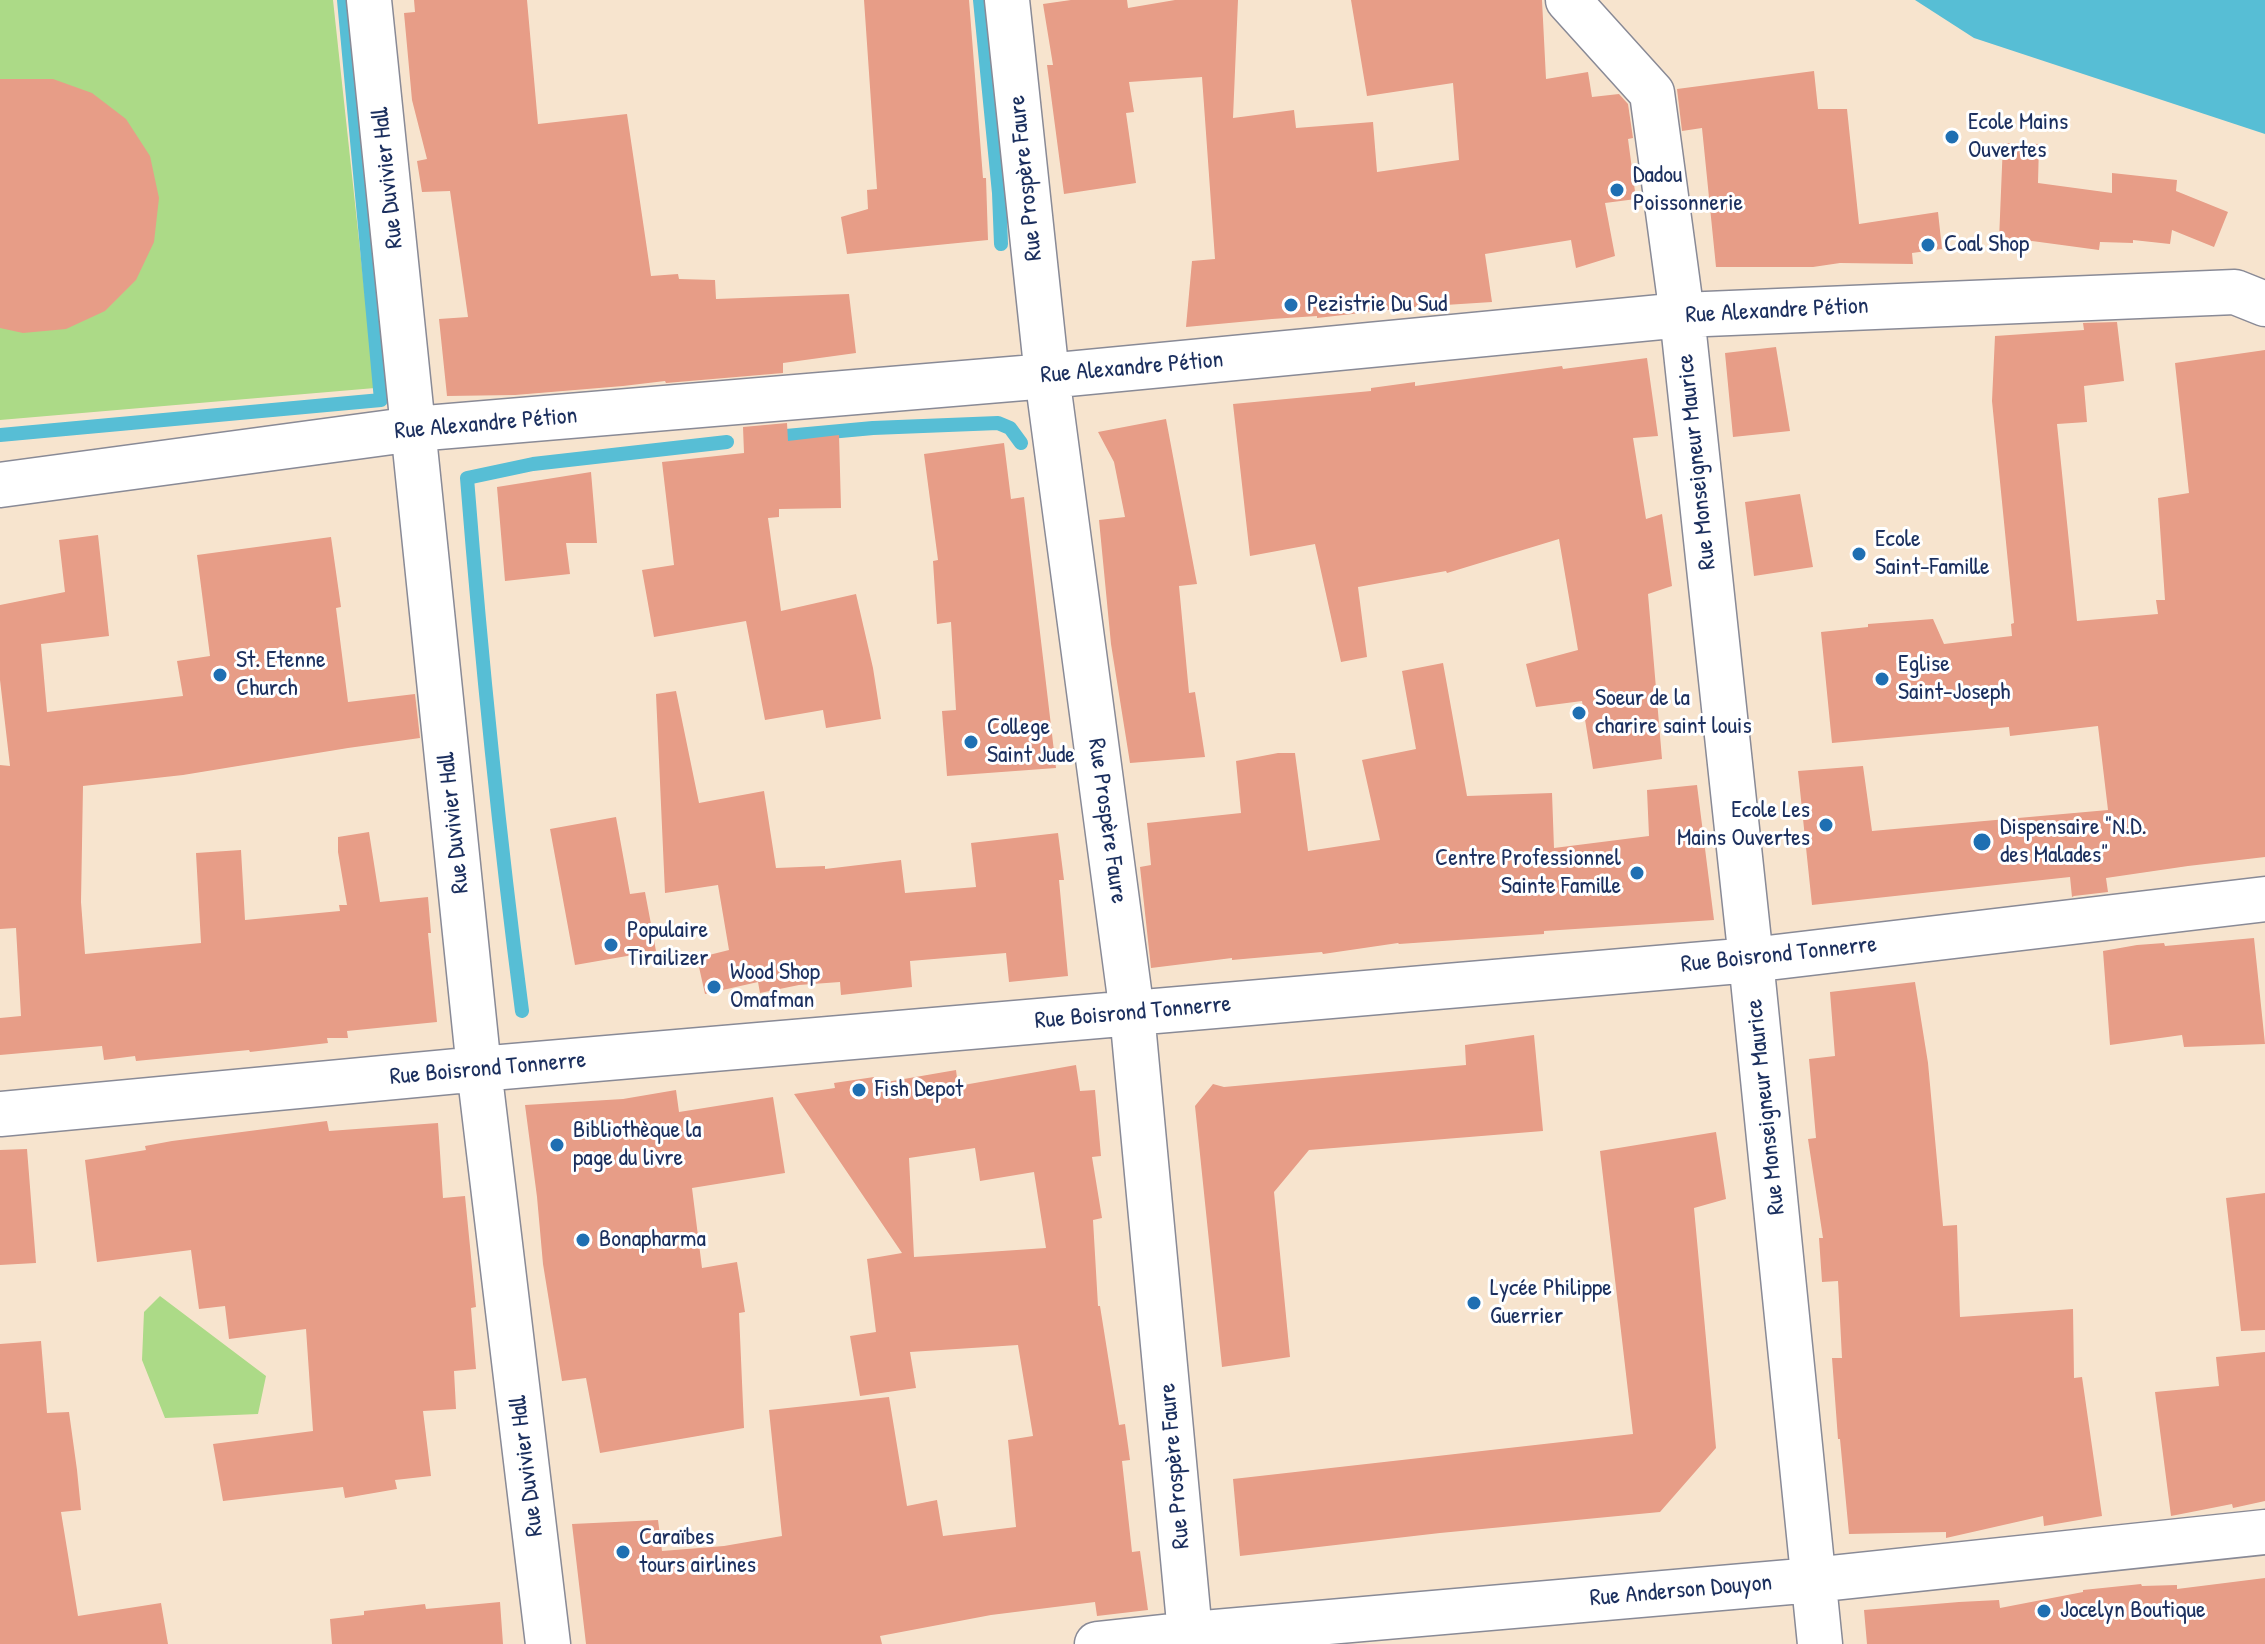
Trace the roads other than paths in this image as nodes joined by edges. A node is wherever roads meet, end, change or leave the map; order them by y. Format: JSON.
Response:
{"nodes":[{"id":1,"x":369,"y":0,"type":"edge"},
{"id":2,"x":1007,"y":0,"type":"edge"},
{"id":3,"x":1568,"y":0,"type":"edge"},
{"id":4,"x":2265,"y":304,"type":"edge"},
{"id":5,"x":1682,"y":315,"type":"junction"},
{"id":6,"x":1047,"y":376,"type":"junction"},
{"id":7,"x":414,"y":429,"type":"junction"},
{"id":8,"x":0,"y":485,"type":"edge"},
{"id":9,"x":2265,"y":899,"type":"edge"},
{"id":10,"x":1751,"y":960,"type":"junction"},
{"id":11,"x":1132,"y":1013,"type":"junction"},
{"id":12,"x":479,"y":1069,"type":"junction"},
{"id":13,"x":0,"y":1114,"type":"edge"},
{"id":14,"x":2265,"y":1532,"type":"edge"},
{"id":15,"x":1813,"y":1580,"type":"junction"},
{"id":16,"x":1191,"y":1639,"type":"edge"},
{"id":17,"x":548,"y":1644,"type":"edge"},
{"id":18,"x":1097,"y":1644,"type":"edge"},
{"id":19,"x":1820,"y":1644,"type":"edge"}],
"edges":[{"from":1,"to":7,"type":"street","name":"Rue Duvivier Hall"},
{"from":2,"to":6,"type":"street","name":"Rue Prospère Faure"},
{"from":3,"to":5,"type":"street","name":"Rue Monseigneur Maurice"},
{"from":4,"to":5,"type":"street","name":"Rue Alexandre Pétion"},
{"from":5,"to":6,"type":"street","name":"Rue Alexandre Pétion"},
{"from":5,"to":10,"type":"street","name":"Rue Monseigneur Maurice"},
{"from":6,"to":7,"type":"street","name":"Rue Alexandre Pétion"},
{"from":6,"to":11,"type":"street","name":"Rue Prospère Faure"},
{"from":7,"to":8,"type":"street","name":"Rue Alexandre Pétion"},
{"from":7,"to":12,"type":"street","name":"Rue Duvivier Hall"},
{"from":9,"to":10,"type":"street","name":"Rue Boisrond Tonnerre"},
{"from":10,"to":11,"type":"street","name":"Rue Boisrond Tonnerre"},
{"from":10,"to":15,"type":"street","name":"Rue Monseigneur Maurice"},
{"from":11,"to":12,"type":"street","name":"Rue Boisrond Tonnerre"},
{"from":11,"to":16,"type":"street","name":"Rue Prospère Faure"},
{"from":12,"to":13,"type":"street","name":"Rue Boisrond Tonnerre"},
{"from":12,"to":17,"type":"street","name":"Rue Duvivier Hall"},
{"from":14,"to":15,"type":"street","name":"Rue Anderson Douyon"},
{"from":15,"to":16,"type":"street","name":"Rue Anderson Douyon"},
{"from":15,"to":19,"type":"street","name":"Rue Monseigneur Maurice"},
{"from":16,"to":18,"type":"street","name":"Rue Anderson Douyon"}]}
